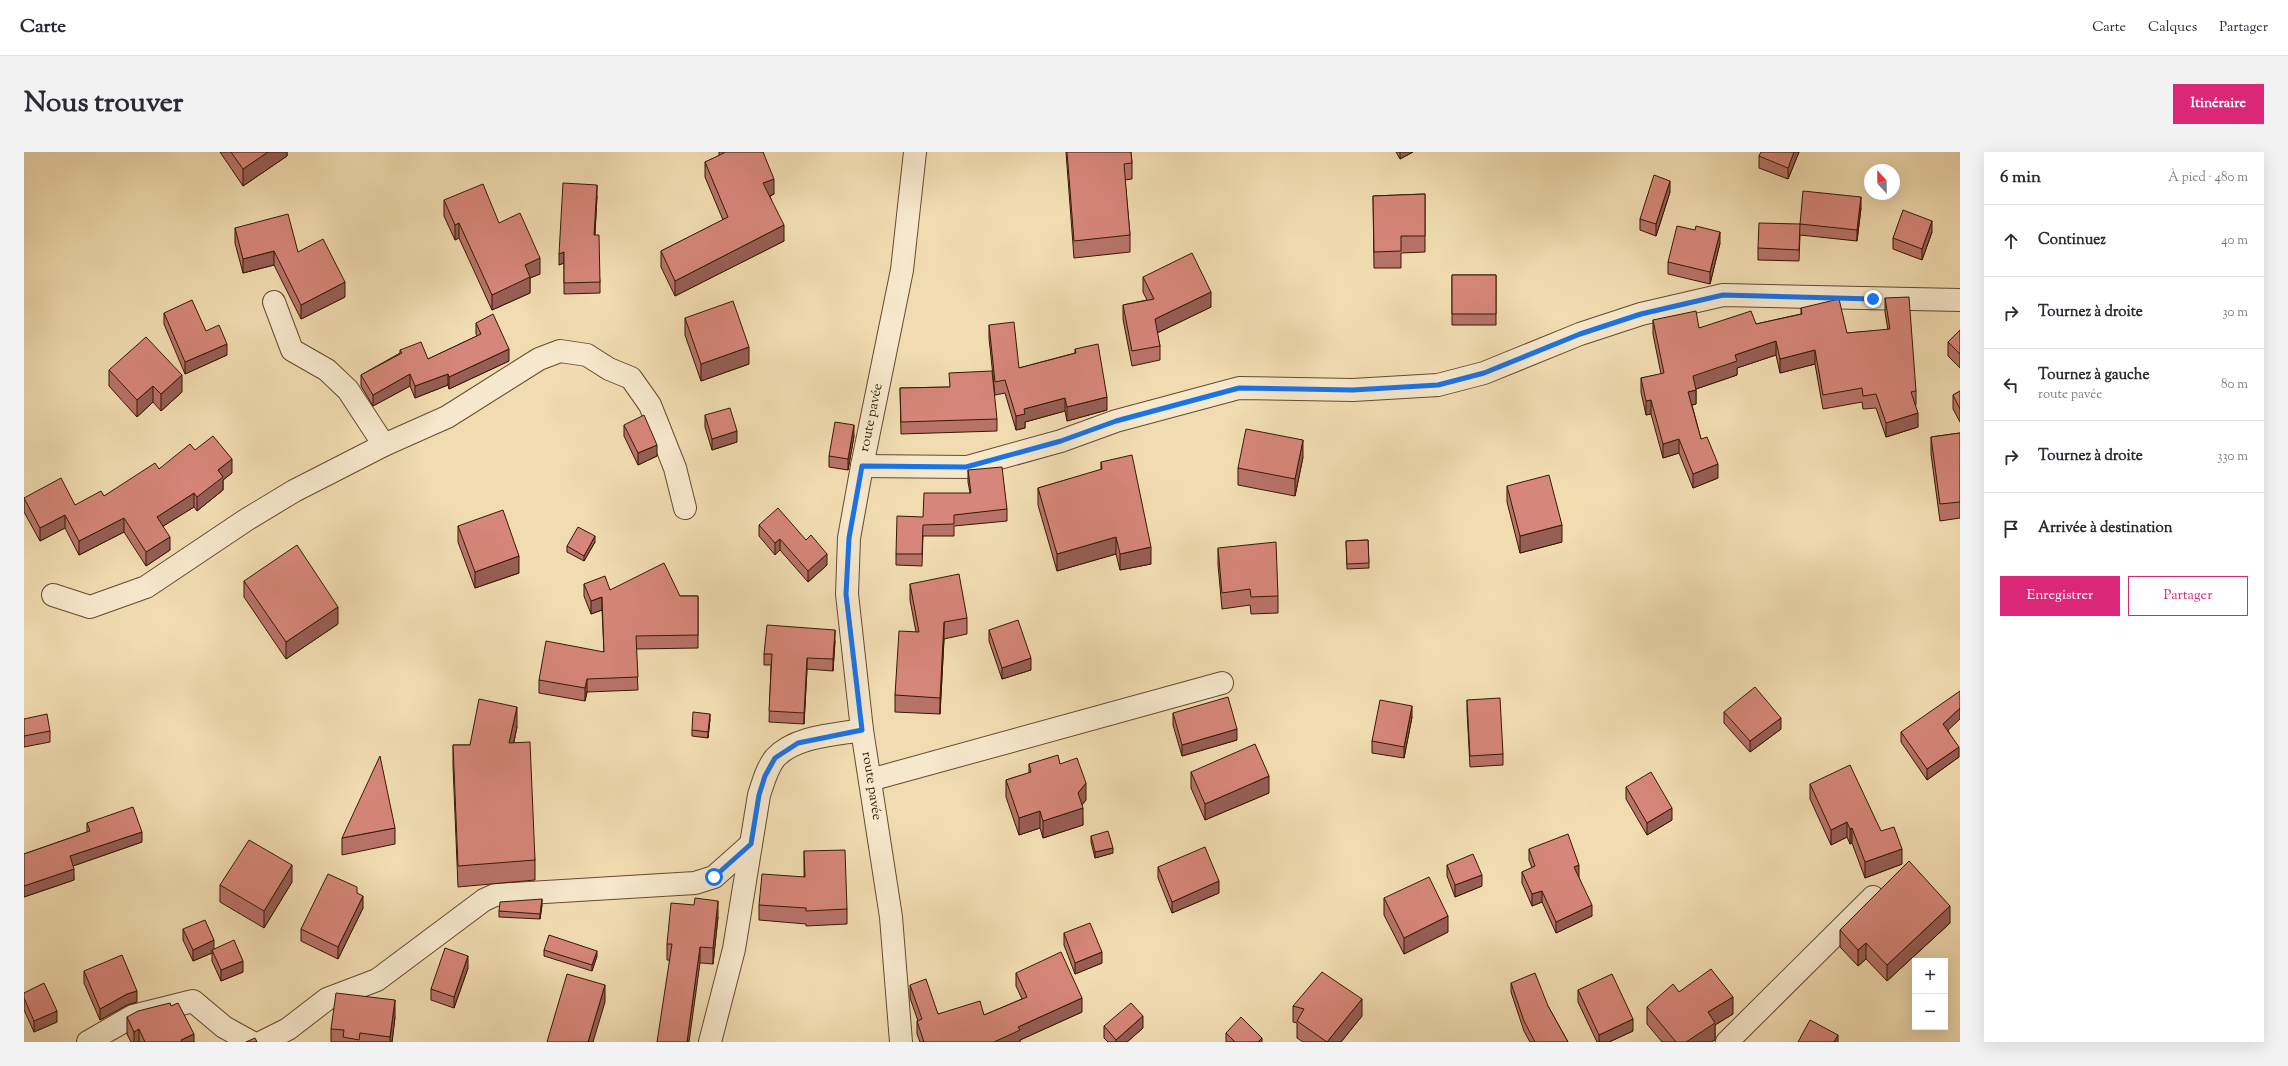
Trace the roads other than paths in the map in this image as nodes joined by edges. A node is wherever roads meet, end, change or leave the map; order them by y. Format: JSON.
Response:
{"nodes":[{"id":1,"x":915,"y":152,"type":"edge"},
{"id":2,"x":1960,"y":300,"type":"edge"},
{"id":3,"x":274,"y":302,"type":"dead end"},
{"id":4,"x":384,"y":445,"type":"junction"},
{"id":5,"x":862,"y":466,"type":"junction"},
{"id":6,"x":685,"y":508,"type":"dead end"},
{"id":7,"x":53,"y":595,"type":"dead end"},
{"id":8,"x":1222,"y":683,"type":"dead end"},
{"id":9,"x":862,"y":730,"type":"junction"},
{"id":10,"x":870,"y":780,"type":"junction"},
{"id":11,"x":751,"y":844,"type":"junction"},
{"id":12,"x":1873,"y":897,"type":"edge"},
{"id":13,"x":88,"y":1042,"type":"edge"},
{"id":14,"x":251,"y":1042,"type":"edge"},
{"id":15,"x":262,"y":1042,"type":"edge"},
{"id":16,"x":710,"y":1042,"type":"edge"},
{"id":17,"x":901,"y":1042,"type":"edge"},
{"id":18,"x":1727,"y":1042,"type":"edge"}],
"edges":[{"from":1,"to":5,"type":"street","name":"route pavée"},
{"from":2,"to":5,"type":"street"},
{"from":3,"to":4,"type":"street"},
{"from":4,"to":6,"type":"street"},
{"from":4,"to":7,"type":"street"},
{"from":5,"to":9,"type":"street","name":"route pavée"},
{"from":8,"to":10,"type":"street"},
{"from":9,"to":10,"type":"street","name":"route pavée"},
{"from":9,"to":11,"type":"street"},
{"from":10,"to":17,"type":"street","name":"route pavée"},
{"from":11,"to":15,"type":"street"},
{"from":11,"to":16,"type":"street"},
{"from":12,"to":18,"type":"street"},
{"from":13,"to":14,"type":"street"}]}
